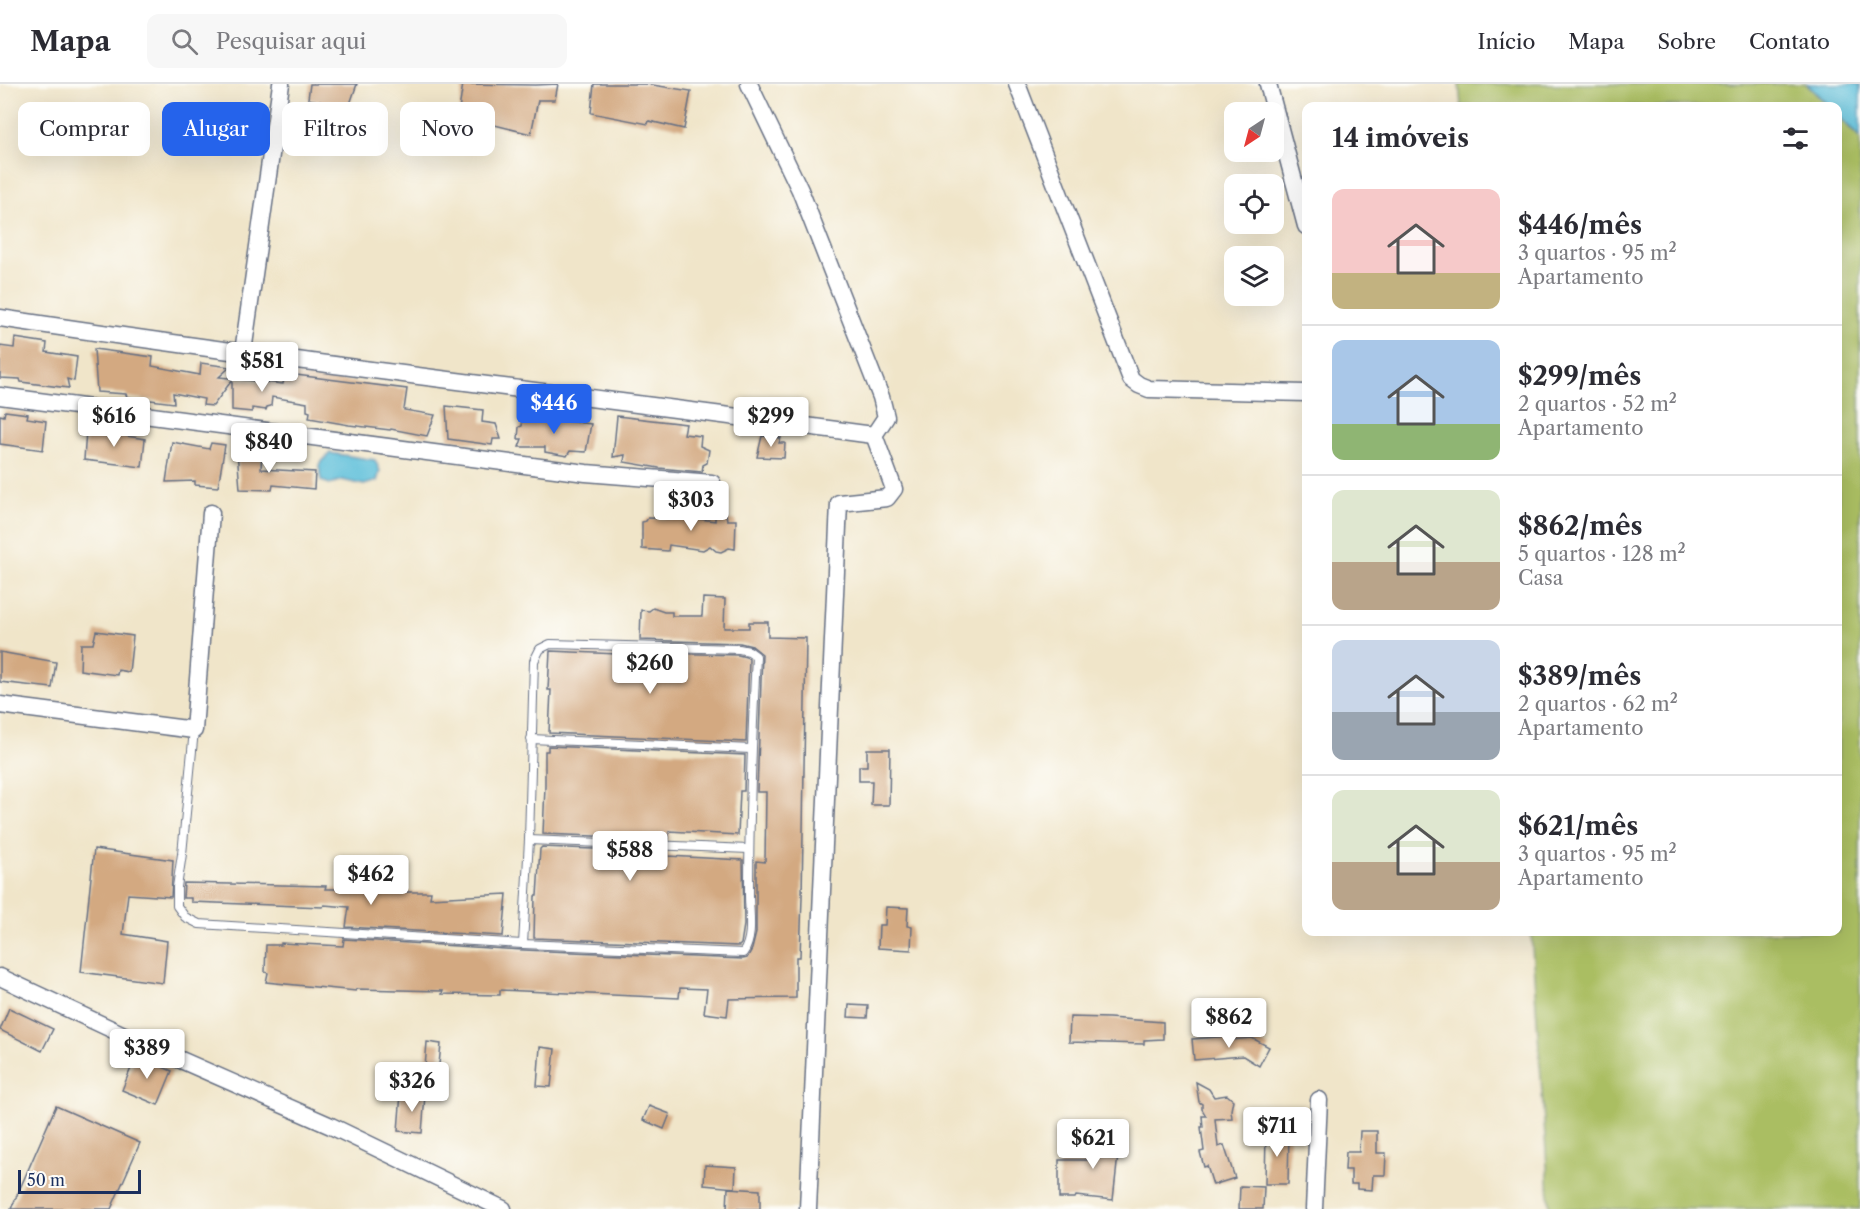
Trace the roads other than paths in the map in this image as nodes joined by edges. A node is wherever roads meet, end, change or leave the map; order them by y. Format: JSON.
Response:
{"nodes":[{"id":1,"x":281,"y":84,"type":"edge"},
{"id":2,"x":749,"y":84,"type":"edge"},
{"id":3,"x":1017,"y":84,"type":"edge"},
{"id":4,"x":1268,"y":84,"type":"edge"},
{"id":5,"x":1302,"y":211,"type":"edge"},
{"id":6,"x":0,"y":318,"type":"edge"},
{"id":7,"x":243,"y":352,"type":"junction"},
{"id":8,"x":1302,"y":393,"type":"edge"},
{"id":9,"x":0,"y":396,"type":"edge"},
{"id":10,"x":874,"y":435,"type":"junction"},
{"id":11,"x":712,"y":483,"type":"dead end"},
{"id":12,"x":211,"y":513,"type":"dead end"},
{"id":13,"x":0,"y":705,"type":"edge"},
{"id":14,"x":194,"y":730,"type":"junction"},
{"id":15,"x":531,"y":739,"type":"junction"},
{"id":16,"x":751,"y":749,"type":"junction"},
{"id":17,"x":530,"y":840,"type":"junction"},
{"id":18,"x":749,"y":849,"type":"junction"},
{"id":19,"x":523,"y":944,"type":"junction"},
{"id":20,"x":0,"y":977,"type":"edge"},
{"id":21,"x":1319,"y":1100,"type":"dead end"},
{"id":22,"x":503,"y":1209,"type":"edge"},
{"id":23,"x":808,"y":1209,"type":"edge"},
{"id":24,"x":1314,"y":1209,"type":"edge"}],
"edges":[{"from":1,"to":7,"type":"street"},
{"from":2,"to":10,"type":"street"},
{"from":3,"to":8,"type":"street"},
{"from":4,"to":5,"type":"street"},
{"from":6,"to":7,"type":"street"},
{"from":7,"to":10,"type":"street"},
{"from":9,"to":11,"type":"street"},
{"from":10,"to":23,"type":"street"},
{"from":12,"to":14,"type":"street"},
{"from":13,"to":14,"type":"street"},
{"from":14,"to":19,"type":"lane"},
{"from":15,"to":16,"type":"lane"},
{"from":15,"to":16,"type":"lane"},
{"from":15,"to":17,"type":"lane"},
{"from":16,"to":18,"type":"lane"},
{"from":17,"to":18,"type":"lane"},
{"from":17,"to":19,"type":"lane"},
{"from":18,"to":19,"type":"lane"},
{"from":20,"to":22,"type":"street"},
{"from":21,"to":24,"type":"street"}]}
